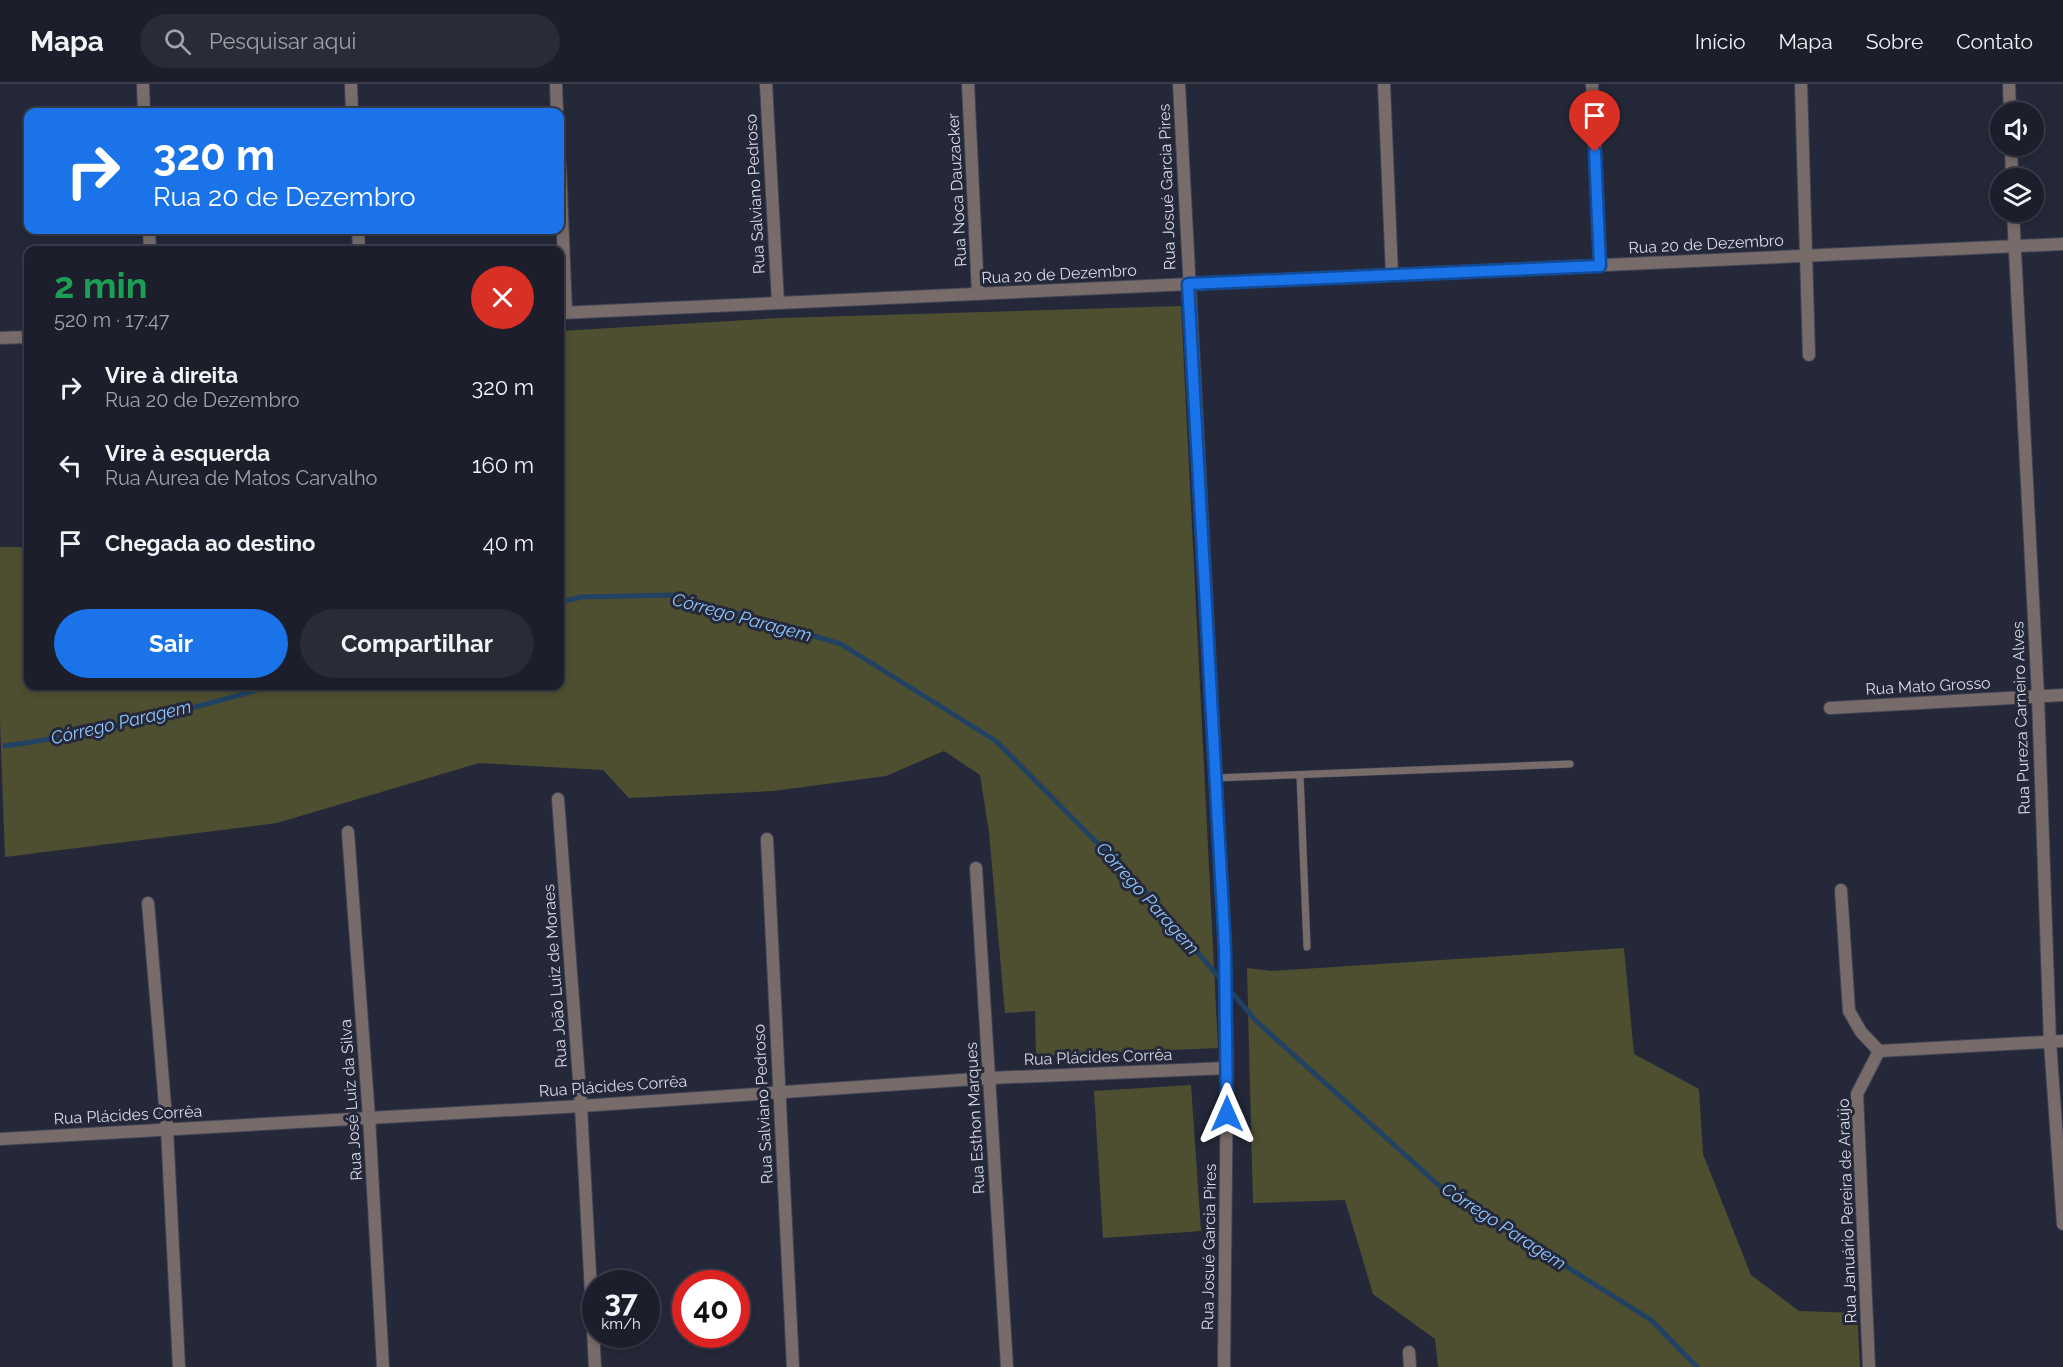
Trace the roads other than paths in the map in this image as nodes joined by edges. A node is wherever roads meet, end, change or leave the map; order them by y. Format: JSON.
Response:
{"nodes":[{"id":1,"x":143,"y":84,"type":"edge"},
{"id":2,"x":351,"y":84,"type":"edge"},
{"id":3,"x":556,"y":84,"type":"edge"},
{"id":4,"x":766,"y":84,"type":"edge"},
{"id":5,"x":968,"y":84,"type":"edge"},
{"id":6,"x":1179,"y":84,"type":"edge"},
{"id":7,"x":1384,"y":84,"type":"edge"},
{"id":8,"x":1592,"y":84,"type":"edge"},
{"id":9,"x":1801,"y":84,"type":"edge"},
{"id":10,"x":2008,"y":84,"type":"edge"},
{"id":11,"x":2009,"y":102,"type":"edge"},
{"id":12,"x":144,"y":108,"type":"edge"},
{"id":13,"x":352,"y":108,"type":"edge"},
{"id":14,"x":557,"y":108,"type":"edge"},
{"id":15,"x":2013,"y":222,"type":"edge"},
{"id":16,"x":2063,"y":244,"type":"edge"},
{"id":17,"x":2014,"y":246,"type":"junction"},
{"id":18,"x":1808,"y":256,"type":"junction"},
{"id":19,"x":1600,"y":266,"type":"junction"},
{"id":20,"x":1392,"y":275,"type":"junction"},
{"id":21,"x":1188,"y":284,"type":"junction"},
{"id":22,"x":978,"y":294,"type":"junction"},
{"id":23,"x":778,"y":303,"type":"junction"},
{"id":24,"x":564,"y":313,"type":"edge"},
{"id":25,"x":24,"y":337,"type":"edge"},
{"id":26,"x":0,"y":338,"type":"edge"},
{"id":27,"x":1809,"y":355,"type":"dead end"},
{"id":28,"x":2063,"y":695,"type":"edge"},
{"id":29,"x":2038,"y":696,"type":"junction"},
{"id":30,"x":1830,"y":708,"type":"dead end"},
{"id":31,"x":1570,"y":764,"type":"dead end"},
{"id":32,"x":1299,"y":775,"type":"junction"},
{"id":33,"x":1215,"y":778,"type":"junction"},
{"id":34,"x":558,"y":799,"type":"dead end"},
{"id":35,"x":348,"y":832,"type":"dead end"},
{"id":36,"x":766,"y":839,"type":"dead end"},
{"id":37,"x":976,"y":868,"type":"dead end"},
{"id":38,"x":1841,"y":890,"type":"dead end"},
{"id":39,"x":148,"y":903,"type":"dead end"},
{"id":40,"x":1307,"y":947,"type":"dead end"},
{"id":41,"x":2057,"y":1042,"type":"edge"},
{"id":42,"x":1879,"y":1051,"type":"junction"},
{"id":43,"x":1227,"y":1068,"type":"junction"},
{"id":44,"x":990,"y":1078,"type":"junction"},
{"id":45,"x":779,"y":1091,"type":"junction"},
{"id":46,"x":581,"y":1106,"type":"junction"},
{"id":47,"x":369,"y":1117,"type":"junction"},
{"id":48,"x":167,"y":1129,"type":"junction"},
{"id":49,"x":0,"y":1139,"type":"edge"},
{"id":50,"x":2063,"y":1224,"type":"edge"},
{"id":51,"x":1409,"y":1352,"type":"dead end"},
{"id":52,"x":179,"y":1367,"type":"edge"},
{"id":53,"x":383,"y":1367,"type":"edge"},
{"id":54,"x":595,"y":1367,"type":"edge"},
{"id":55,"x":794,"y":1367,"type":"edge"},
{"id":56,"x":1007,"y":1367,"type":"edge"},
{"id":57,"x":1224,"y":1367,"type":"edge"},
{"id":58,"x":1410,"y":1367,"type":"edge"},
{"id":59,"x":1869,"y":1367,"type":"edge"}],
"edges":[{"from":1,"to":12,"type":"street"},
{"from":2,"to":13,"type":"street"},
{"from":3,"to":14,"type":"street"},
{"from":4,"to":23,"type":"street","name":"Rua Salviano Pedroso"},
{"from":5,"to":22,"type":"street","name":"Rua Noca Dauzacker"},
{"from":6,"to":21,"type":"street","name":"Rua Josué Garcia Pires"},
{"from":7,"to":20,"type":"street"},
{"from":8,"to":19,"type":"street"},
{"from":9,"to":18,"type":"street"},
{"from":10,"to":11,"type":"street"},
{"from":15,"to":17,"type":"street","name":"Rua Pureza Carneiro Alves"},
{"from":16,"to":17,"type":"street","name":"Rua 20 de Dezembro"},
{"from":17,"to":18,"type":"street","name":"Rua 20 de Dezembro"},
{"from":17,"to":29,"type":"street","name":"Rua Pureza Carneiro Alves"},
{"from":18,"to":19,"type":"street","name":"Rua 20 de Dezembro"},
{"from":18,"to":27,"type":"street"},
{"from":19,"to":20,"type":"street","name":"Rua 20 de Dezembro"},
{"from":20,"to":21,"type":"street","name":"Rua 20 de Dezembro"},
{"from":21,"to":22,"type":"street","name":"Rua 20 de Dezembro"},
{"from":21,"to":33,"type":"street","name":"Rua Josué Garcia Pires"},
{"from":22,"to":23,"type":"street","name":"Rua 20 de Dezembro"},
{"from":23,"to":24,"type":"street","name":"Rua 20 de Dezembro"},
{"from":25,"to":26,"type":"street"},
{"from":28,"to":29,"type":"street","name":"Rua Mato Grosso"},
{"from":29,"to":30,"type":"street","name":"Rua Mato Grosso"},
{"from":29,"to":41,"type":"street","name":"Rua Pureza Carneiro Alves"},
{"from":31,"to":32,"type":"lane"},
{"from":32,"to":33,"type":"lane"},
{"from":32,"to":40,"type":"lane"},
{"from":33,"to":43,"type":"street","name":"Rua Josué Garcia Pires"},
{"from":34,"to":46,"type":"street","name":"Rua João Luiz de Moraes"},
{"from":35,"to":47,"type":"street","name":"Rua José Luiz da Silva"},
{"from":36,"to":45,"type":"street","name":"Rua Salviano Pedroso"},
{"from":37,"to":44,"type":"street","name":"Rua Esthon Marques"},
{"from":38,"to":42,"type":"street"},
{"from":39,"to":48,"type":"street"},
{"from":41,"to":42,"type":"street"},
{"from":41,"to":50,"type":"street","name":"Rua Pureza Carneiro Alves"},
{"from":42,"to":59,"type":"street","name":"Rua Januário Pereira de Araújo"},
{"from":43,"to":44,"type":"street","name":"Rua Plácides Corrêa"},
{"from":43,"to":57,"type":"street","name":"Rua Josué Garcia Pires"},
{"from":44,"to":45,"type":"street","name":"Rua Plácides Corrêa"},
{"from":44,"to":56,"type":"street","name":"Rua Esthon Marques"},
{"from":45,"to":46,"type":"street","name":"Rua Plácides Corrêa"},
{"from":45,"to":55,"type":"street","name":"Rua Salviano Pedroso"},
{"from":46,"to":47,"type":"street","name":"Rua Plácides Corrêa"},
{"from":46,"to":54,"type":"street","name":"Rua João Luiz de Moraes"},
{"from":47,"to":48,"type":"street","name":"Rua Plácides Corrêa"},
{"from":47,"to":53,"type":"street","name":"Rua José Luiz da Silva"},
{"from":48,"to":49,"type":"street","name":"Rua Plácides Corrêa"},
{"from":48,"to":52,"type":"street"},
{"from":51,"to":58,"type":"street"}]}
